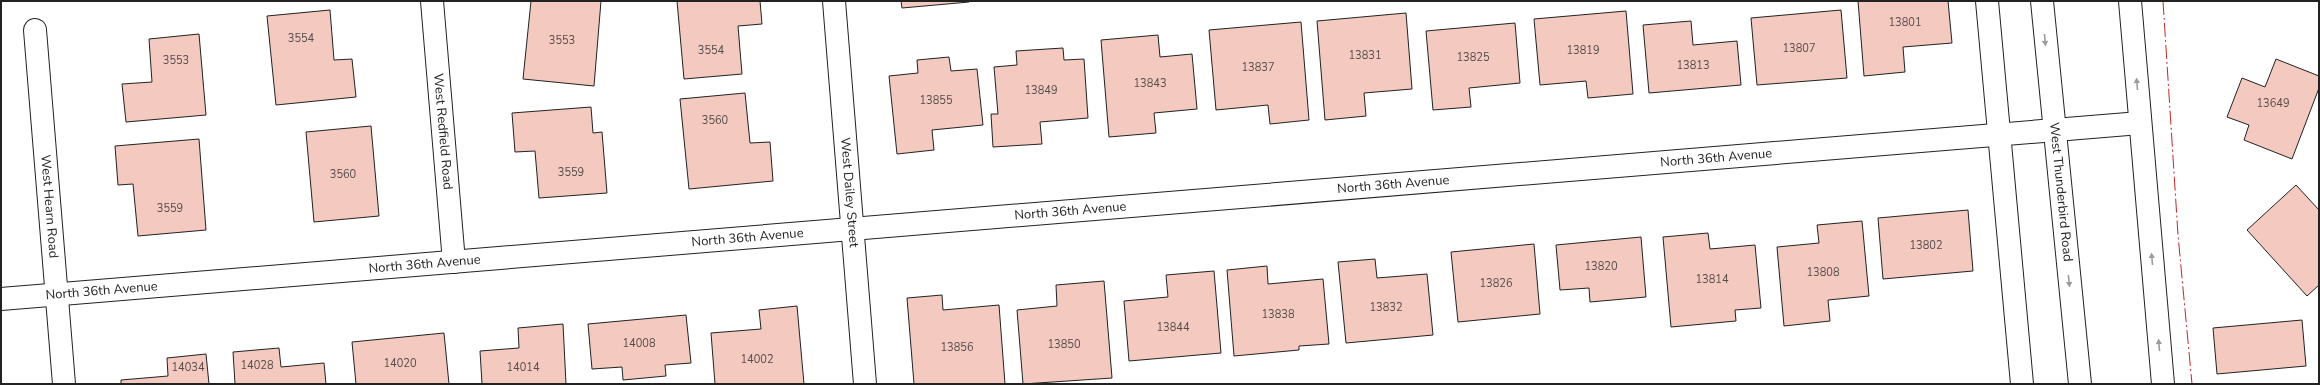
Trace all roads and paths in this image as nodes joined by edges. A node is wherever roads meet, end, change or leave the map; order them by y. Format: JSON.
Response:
{"nodes":[{"id":1,"x":432,"y":1,"type":"edge"},
{"id":2,"x":834,"y":1,"type":"edge"},
{"id":3,"x":1987,"y":1,"type":"edge"},
{"id":4,"x":2042,"y":1,"type":"edge"},
{"id":5,"x":2130,"y":1,"type":"edge"},
{"id":6,"x":35,"y":30,"type":"dead end"},
{"id":7,"x":2140,"y":123,"type":"junction"},
{"id":8,"x":2054,"y":131,"type":"junction"},
{"id":9,"x":1999,"y":136,"type":"junction"},
{"id":10,"x":853,"y":229,"type":"junction"},
{"id":11,"x":454,"y":262,"type":"junction"},
{"id":12,"x":56,"y":295,"type":"junction"},
{"id":13,"x":1,"y":300,"type":"edge"},
{"id":14,"x":64,"y":384,"type":"edge"},
{"id":15,"x":865,"y":384,"type":"edge"},
{"id":16,"x":2022,"y":384,"type":"edge"},
{"id":17,"x":2080,"y":384,"type":"edge"},
{"id":18,"x":2163,"y":384,"type":"edge"}],
"edges":[{"from":1,"to":11,"type":"street","name":"West Redfield Road"},
{"from":2,"to":10,"type":"street","name":"West Dailey Street"},
{"from":3,"to":9,"type":"street"},
{"from":4,"to":8,"type":"street","name":"West Thunderbird Road","one_way":true},
{"from":7,"to":5,"type":"street","one_way":true},
{"from":6,"to":12,"type":"street","name":"West Hearn Road"},
{"from":7,"to":8,"type":"street","name":"North 36th Avenue"},
{"from":18,"to":7,"type":"street","one_way":true},
{"from":8,"to":9,"type":"street","name":"North 36th Avenue"},
{"from":8,"to":17,"type":"street","name":"West Thunderbird Road","one_way":true},
{"from":9,"to":10,"type":"street","name":"North 36th Avenue"},
{"from":9,"to":16,"type":"street"},
{"from":10,"to":11,"type":"street","name":"North 36th Avenue"},
{"from":10,"to":15,"type":"street","name":"West Dailey Street"},
{"from":11,"to":12,"type":"street","name":"North 36th Avenue"},
{"from":12,"to":13,"type":"street","name":"North 36th Avenue"},
{"from":12,"to":14,"type":"street","name":"West Hearn Road"}]}
